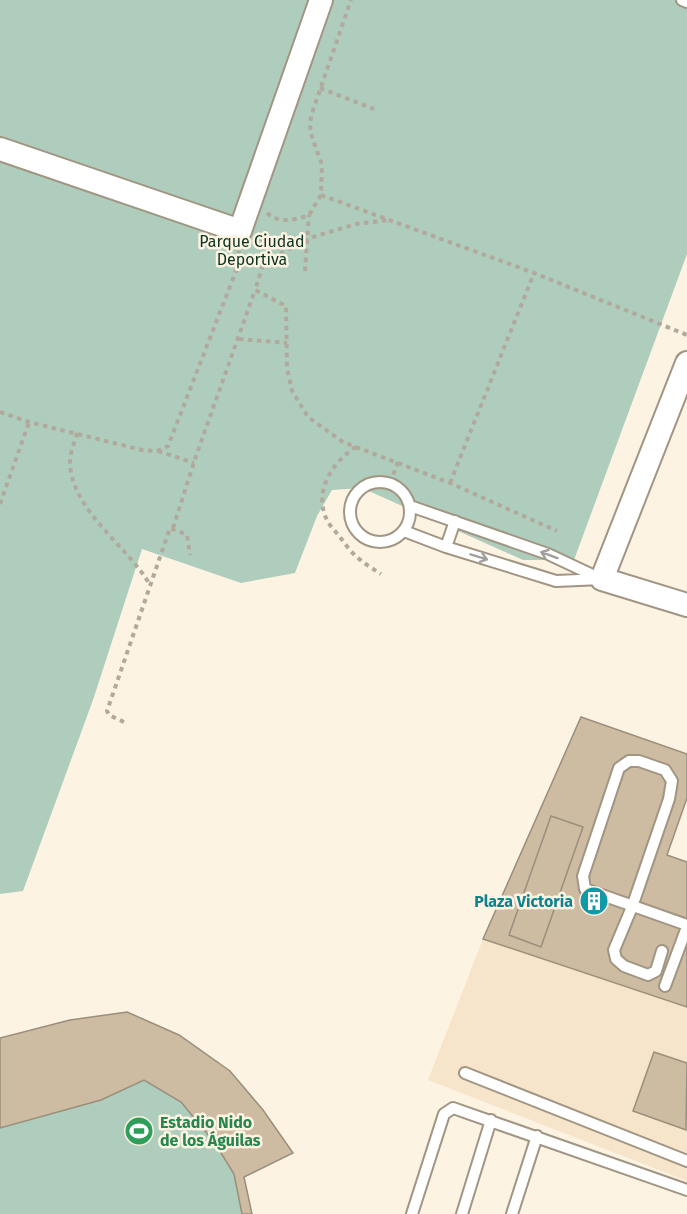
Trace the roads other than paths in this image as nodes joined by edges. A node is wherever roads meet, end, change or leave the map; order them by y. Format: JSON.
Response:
{"nodes":[{"id":1,"x":321,"y":0,"type":"edge"},
{"id":2,"x":682,"y":0,"type":"edge"},
{"id":3,"x":687,"y":2,"type":"edge"},
{"id":4,"x":0,"y":149,"type":"edge"},
{"id":5,"x":687,"y":363,"type":"edge"},
{"id":6,"x":410,"y":506,"type":"junction"},
{"id":7,"x":455,"y":521,"type":"junction"},
{"id":8,"x":404,"y":531,"type":"junction"},
{"id":9,"x":446,"y":547,"type":"junction"},
{"id":10,"x":602,"y":579,"type":"junction"},
{"id":11,"x":687,"y":605,"type":"edge"},
{"id":12,"x":632,"y":907,"type":"junction"},
{"id":13,"x":687,"y":926,"type":"edge"},
{"id":14,"x":662,"y":951,"type":"dead end"},
{"id":15,"x":666,"y":986,"type":"dead end"},
{"id":16,"x":465,"y":1073,"type":"dead end"},
{"id":17,"x":491,"y":1120,"type":"junction"},
{"id":18,"x":537,"y":1136,"type":"junction"},
{"id":19,"x":687,"y":1161,"type":"edge"},
{"id":20,"x":687,"y":1190,"type":"edge"},
{"id":21,"x":412,"y":1214,"type":"edge"},
{"id":22,"x":462,"y":1214,"type":"edge"},
{"id":23,"x":512,"y":1214,"type":"edge"}],
"edges":[{"from":1,"to":4,"type":"street"},
{"from":2,"to":3,"type":"lane"},
{"from":5,"to":10,"type":"street"},
{"from":6,"to":7,"type":"lane"},
{"from":6,"to":8,"type":"lane"},
{"from":6,"to":8,"type":"lane"},
{"from":7,"to":9,"type":"lane"},
{"from":10,"to":7,"type":"lane","one_way":true},
{"from":8,"to":9,"type":"lane"},
{"from":9,"to":10,"type":"lane","one_way":true},
{"from":10,"to":11,"type":"street"},
{"from":12,"to":12,"type":"lane"},
{"from":12,"to":13,"type":"lane"},
{"from":12,"to":14,"type":"lane"},
{"from":13,"to":15,"type":"lane"},
{"from":16,"to":19,"type":"lane"},
{"from":17,"to":18,"type":"lane"},
{"from":17,"to":21,"type":"lane"},
{"from":17,"to":22,"type":"lane"},
{"from":18,"to":20,"type":"lane"},
{"from":18,"to":23,"type":"lane"}]}
